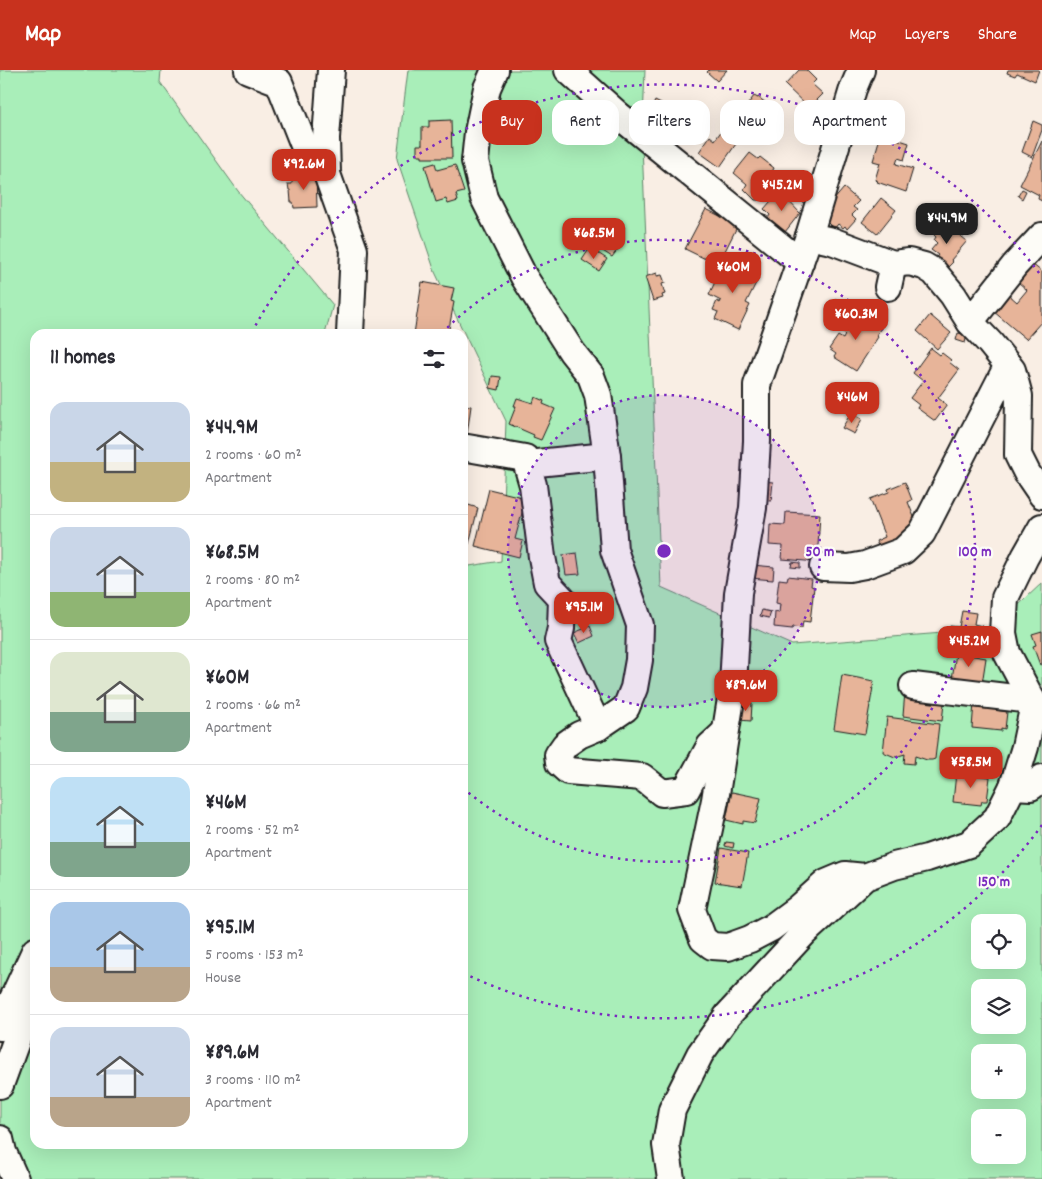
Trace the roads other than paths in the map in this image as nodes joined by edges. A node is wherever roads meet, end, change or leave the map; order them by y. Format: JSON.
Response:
{"nodes":[{"id":1,"x":248,"y":70,"type":"edge"},
{"id":2,"x":331,"y":70,"type":"edge"},
{"id":3,"x":495,"y":70,"type":"edge"},
{"id":4,"x":568,"y":70,"type":"edge"},
{"id":5,"x":861,"y":70,"type":"edge"},
{"id":6,"x":326,"y":153,"type":"junction"},
{"id":7,"x":809,"y":236,"type":"junction"},
{"id":8,"x":1042,"y":236,"type":"edge"},
{"id":9,"x":800,"y":262,"type":"junction"},
{"id":10,"x":970,"y":322,"type":"junction"},
{"id":11,"x":350,"y":329,"type":"edge"},
{"id":12,"x":1008,"y":365,"type":"junction"},
{"id":13,"x":468,"y":448,"type":"edge"},
{"id":14,"x":607,"y":456,"type":"junction"},
{"id":15,"x":527,"y":464,"type":"junction"},
{"id":16,"x":1042,"y":495,"type":"edge"},
{"id":17,"x":1042,"y":527,"type":"edge"},
{"id":18,"x":823,"y":567,"type":"dead end"},
{"id":19,"x":912,"y":686,"type":"dead end"},
{"id":20,"x":1032,"y":700,"type":"junction"},
{"id":21,"x":598,"y":727,"type":"junction"},
{"id":22,"x":724,"y":732,"type":"junction"},
{"id":23,"x":1042,"y":778,"type":"edge"},
{"id":24,"x":1013,"y":786,"type":"junction"},
{"id":25,"x":865,"y":877,"type":"junction"},
{"id":26,"x":30,"y":964,"type":"edge"},
{"id":27,"x":30,"y":1003,"type":"edge"},
{"id":28,"x":0,"y":1027,"type":"edge"},
{"id":29,"x":0,"y":1085,"type":"edge"},
{"id":30,"x":0,"y":1139,"type":"edge"},
{"id":31,"x":15,"y":1179,"type":"edge"},
{"id":32,"x":671,"y":1179,"type":"edge"}],
"edges":[{"from":1,"to":6,"type":"street"},
{"from":2,"to":6,"type":"street"},
{"from":3,"to":14,"type":"street"},
{"from":4,"to":9,"type":"street"},
{"from":5,"to":7,"type":"street"},
{"from":6,"to":11,"type":"street"},
{"from":7,"to":9,"type":"street"},
{"from":7,"to":10,"type":"street"},
{"from":8,"to":10,"type":"street"},
{"from":9,"to":22,"type":"street"},
{"from":10,"to":12,"type":"street"},
{"from":12,"to":16,"type":"street"},
{"from":12,"to":18,"type":"street"},
{"from":13,"to":15,"type":"street"},
{"from":14,"to":15,"type":"street"},
{"from":14,"to":21,"type":"street"},
{"from":15,"to":21,"type":"street"},
{"from":17,"to":20,"type":"street"},
{"from":19,"to":20,"type":"street"},
{"from":20,"to":24,"type":"street"},
{"from":21,"to":22,"type":"street"},
{"from":22,"to":25,"type":"street"},
{"from":23,"to":24,"type":"street"},
{"from":24,"to":25,"type":"street"},
{"from":25,"to":32,"type":"street"},
{"from":26,"to":28,"type":"street"},
{"from":27,"to":29,"type":"street"},
{"from":30,"to":31,"type":"street"}]}
